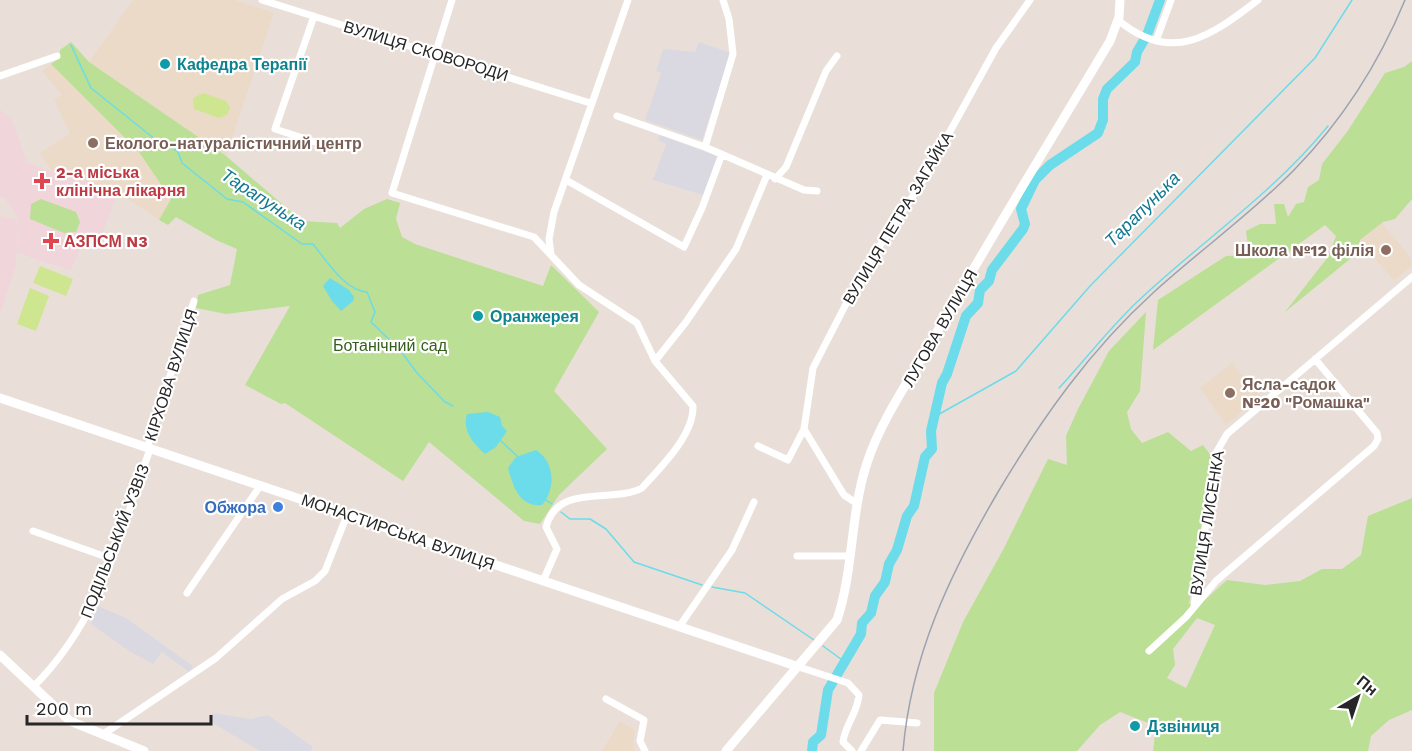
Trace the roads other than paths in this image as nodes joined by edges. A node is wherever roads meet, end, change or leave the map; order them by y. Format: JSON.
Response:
{"nodes":[{"id":1,"x":262,"y":0,"type":"edge"},
{"id":2,"x":452,"y":0,"type":"edge"},
{"id":3,"x":628,"y":0,"type":"edge"},
{"id":4,"x":723,"y":0,"type":"edge"},
{"id":5,"x":1030,"y":0,"type":"edge"},
{"id":6,"x":1120,"y":0,"type":"edge"},
{"id":7,"x":1171,"y":0,"type":"edge"},
{"id":8,"x":1258,"y":0,"type":"edge"},
{"id":9,"x":314,"y":16,"type":"junction"},
{"id":10,"x":1118,"y":20,"type":"junction"},
{"id":11,"x":1156,"y":41,"type":"junction"},
{"id":12,"x":435,"y":54,"type":"junction"},
{"id":13,"x":57,"y":56,"type":"dead end"},
{"id":14,"x":837,"y":56,"type":"dead end"},
{"id":15,"x":0,"y":76,"type":"edge"},
{"id":16,"x":590,"y":103,"type":"junction"},
{"id":17,"x":617,"y":116,"type":"dead end"},
{"id":18,"x":705,"y":147,"type":"junction"},
{"id":19,"x":334,"y":148,"type":"dead end"},
{"id":20,"x":722,"y":154,"type":"junction"},
{"id":21,"x":767,"y":175,"type":"junction"},
{"id":22,"x":775,"y":179,"type":"junction"},
{"id":23,"x":566,"y":180,"type":"junction"},
{"id":24,"x":817,"y":191,"type":"dead end"},
{"id":25,"x":551,"y":254,"type":"junction"},
{"id":26,"x":1412,"y":277,"type":"edge"},
{"id":27,"x":195,"y":302,"type":"dead end"},
{"id":28,"x":1316,"y":359,"type":"junction"},
{"id":29,"x":655,"y":361,"type":"junction"},
{"id":30,"x":0,"y":398,"type":"edge"},
{"id":31,"x":804,"y":429,"type":"junction"},
{"id":32,"x":758,"y":446,"type":"dead end"},
{"id":33,"x":148,"y":448,"type":"junction"},
{"id":34,"x":260,"y":486,"type":"junction"},
{"id":35,"x":754,"y":502,"type":"dead end"},
{"id":36,"x":856,"y":503,"type":"junction"},
{"id":37,"x":347,"y":515,"type":"junction"},
{"id":38,"x":33,"y":531,"type":"dead end"},
{"id":39,"x":797,"y":556,"type":"dead end"},
{"id":40,"x":849,"y":556,"type":"junction"},
{"id":41,"x":112,"y":559,"type":"junction"},
{"id":42,"x":543,"y":581,"type":"junction"},
{"id":43,"x":188,"y":593,"type":"dead end"},
{"id":44,"x":1194,"y":606,"type":"junction"},
{"id":45,"x":680,"y":627,"type":"junction"},
{"id":46,"x":1149,"y":651,"type":"dead end"},
{"id":47,"x":0,"y":654,"type":"edge"},
{"id":48,"x":796,"y":666,"type":"junction"},
{"id":49,"x":33,"y":687,"type":"junction"},
{"id":50,"x":606,"y":699,"type":"dead end"},
{"id":51,"x":917,"y":723,"type":"dead end"},
{"id":52,"x":102,"y":735,"type":"junction"},
{"id":53,"x":144,"y":751,"type":"edge"},
{"id":54,"x":645,"y":751,"type":"edge"},
{"id":55,"x":726,"y":751,"type":"edge"},
{"id":56,"x":852,"y":751,"type":"edge"},
{"id":57,"x":861,"y":751,"type":"edge"}],
"edges":[{"from":1,"to":9,"type":"street","name":"ВУЛИЦЯ СКОВОРОДИ"},
{"from":2,"to":12,"type":"street"},
{"from":3,"to":16,"type":"street"},
{"from":4,"to":18,"type":"street"},
{"from":5,"to":31,"type":"street","name":"ВУЛИЦЯ ПЕТРА ЗАГАЙКА"},
{"from":6,"to":10,"type":"street","name":"ЛУГОВА ВУЛИЦЯ"},
{"from":7,"to":11,"type":"street"},
{"from":8,"to":11,"type":"street"},
{"from":9,"to":12,"type":"street","name":"ВУЛИЦЯ СКОВОРОДИ"},
{"from":9,"to":19,"type":"street"},
{"from":10,"to":11,"type":"street"},
{"from":10,"to":36,"type":"street","name":"ЛУГОВА ВУЛИЦЯ"},
{"from":12,"to":16,"type":"street","name":"ВУЛИЦЯ СКОВОРОДИ"},
{"from":12,"to":25,"type":"street"},
{"from":13,"to":15,"type":"street"},
{"from":14,"to":22,"type":"street"},
{"from":16,"to":23,"type":"street"},
{"from":17,"to":18,"type":"street"},
{"from":18,"to":20,"type":"street"},
{"from":20,"to":21,"type":"street"},
{"from":20,"to":23,"type":"street"},
{"from":21,"to":22,"type":"street"},
{"from":21,"to":29,"type":"street"},
{"from":22,"to":24,"type":"street"},
{"from":23,"to":25,"type":"street"},
{"from":25,"to":29,"type":"street"},
{"from":26,"to":28,"type":"street","name":"ВУЛИЦЯ ЛИСЕНКА"},
{"from":27,"to":33,"type":"street","name":"КІРХОВА ВУЛИЦЯ"},
{"from":28,"to":44,"type":"street","name":"ВУЛИЦЯ ЛИСЕНКА"},
{"from":28,"to":44,"type":"street"},
{"from":29,"to":42,"type":"street"},
{"from":30,"to":33,"type":"street","name":"МОНАСТИРСЬКА ВУЛИЦЯ"},
{"from":31,"to":32,"type":"street","name":"ВУЛИЦЯ ПЕТРА ЗАГАЙКА"},
{"from":31,"to":36,"type":"street"},
{"from":33,"to":34,"type":"street","name":"МОНАСТИРСЬКА ВУЛИЦЯ"},
{"from":33,"to":41,"type":"street","name":"ПОДІЛЬСЬКИЙ УЗВІЗ"},
{"from":34,"to":37,"type":"street","name":"МОНАСТИРСЬКА ВУЛИЦЯ"},
{"from":34,"to":43,"type":"street"},
{"from":35,"to":45,"type":"street"},
{"from":36,"to":40,"type":"street","name":"ЛУГОВА ВУЛИЦЯ"},
{"from":37,"to":42,"type":"street","name":"МОНАСТИРСЬКА ВУЛИЦЯ"},
{"from":37,"to":52,"type":"street"},
{"from":38,"to":41,"type":"street"},
{"from":39,"to":40,"type":"street"},
{"from":40,"to":48,"type":"street","name":"ЛУГОВА ВУЛИЦЯ"},
{"from":41,"to":49,"type":"street","name":"ПОДІЛЬСЬКИЙ УЗВІЗ"},
{"from":42,"to":45,"type":"street","name":"МОНАСТИРСЬКА ВУЛИЦЯ"},
{"from":44,"to":46,"type":"street"},
{"from":45,"to":48,"type":"street","name":"МОНАСТИРСЬКА ВУЛИЦЯ"},
{"from":47,"to":49,"type":"street"},
{"from":48,"to":55,"type":"street","name":"ЛУГОВА ВУЛИЦЯ"},
{"from":48,"to":56,"type":"street"},
{"from":49,"to":52,"type":"street"},
{"from":50,"to":54,"type":"street"},
{"from":51,"to":57,"type":"street"},
{"from":52,"to":53,"type":"street"}]}
